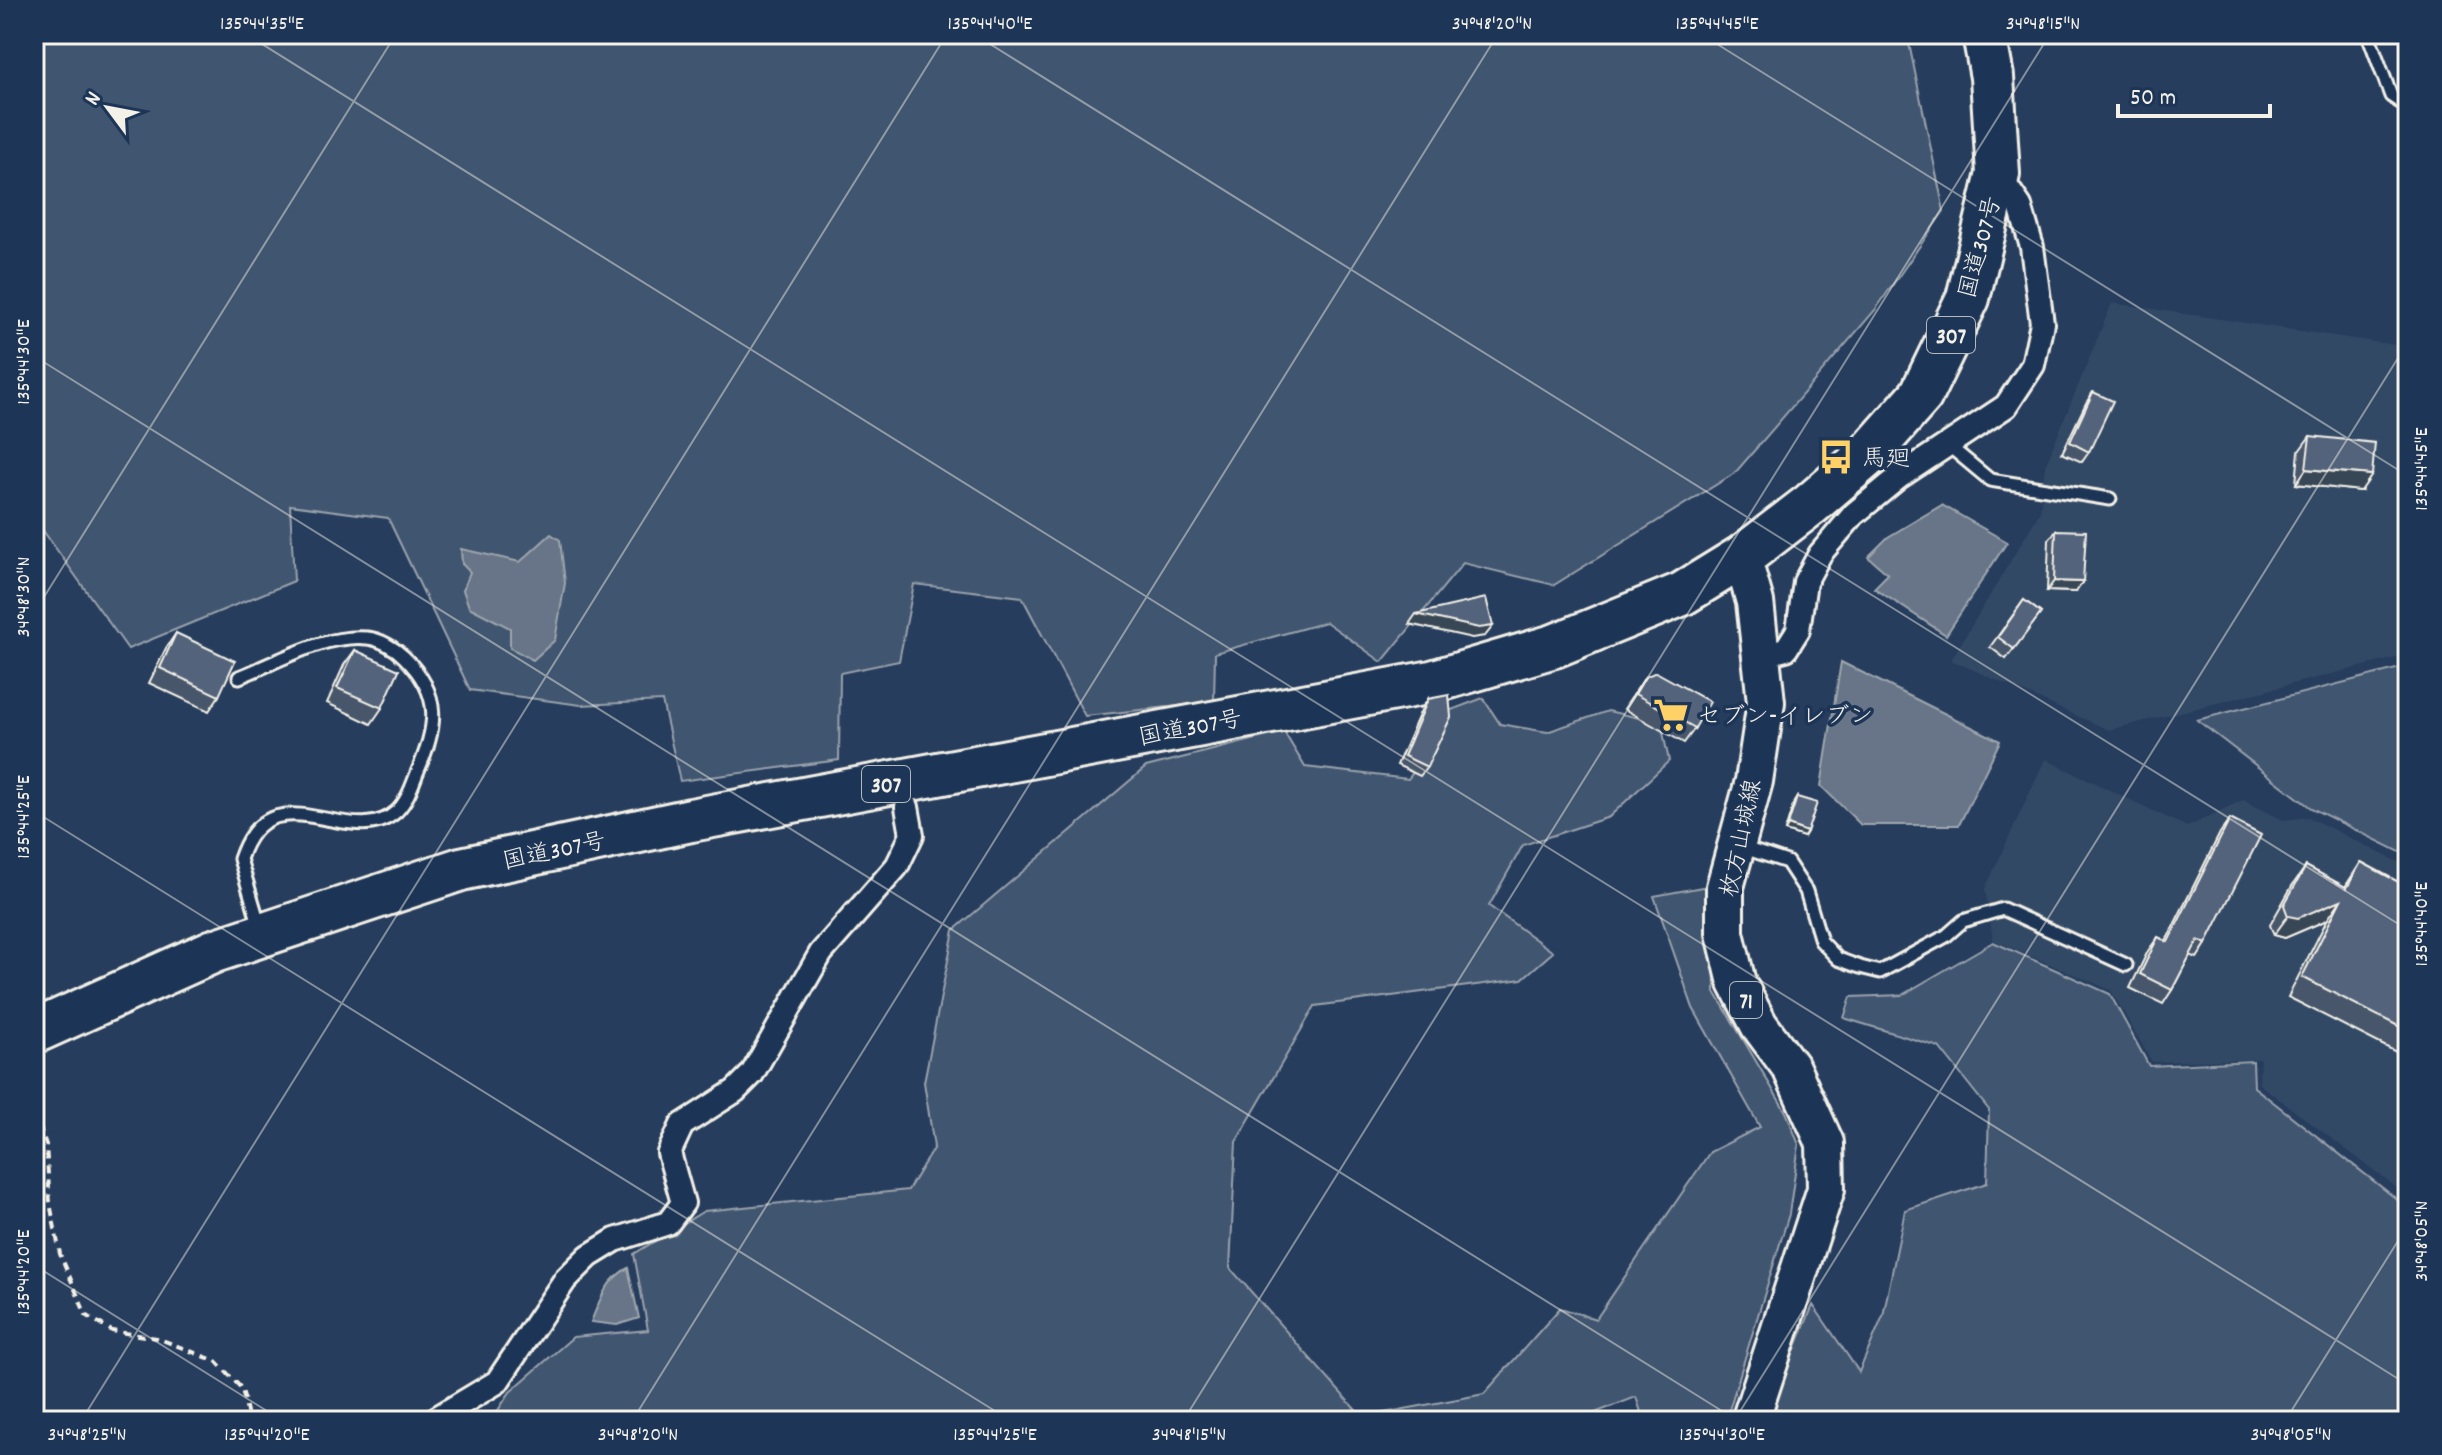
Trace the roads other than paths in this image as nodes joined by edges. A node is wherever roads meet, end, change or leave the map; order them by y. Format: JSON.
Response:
{"nodes":[{"id":1,"x":1984,"y":34,"type":"edge"},
{"id":2,"x":2368,"y":34,"type":"edge"},
{"id":3,"x":2408,"y":107,"type":"edge"},
{"id":4,"x":1998,"y":174,"type":"junction"},
{"id":5,"x":1948,"y":445,"type":"junction"},
{"id":6,"x":2110,"y":499,"type":"dead end"},
{"id":7,"x":1742,"y":557,"type":"junction"},
{"id":8,"x":1762,"y":655,"type":"junction"},
{"id":9,"x":239,"y":677,"type":"dead end"},
{"id":10,"x":907,"y":807,"type":"dead end"},
{"id":11,"x":1736,"y":845,"type":"junction"},
{"id":12,"x":263,"y":935,"type":"junction"},
{"id":13,"x":2126,"y":965,"type":"dead end"},
{"id":14,"x":34,"y":1032,"type":"edge"},
{"id":15,"x":432,"y":1421,"type":"edge"},
{"id":16,"x":1750,"y":1421,"type":"edge"}],
"edges":[{"from":1,"to":4,"type":"highway","name":"国道307号","number":"307"},
{"from":2,"to":3,"type":"lane"},
{"from":4,"to":5,"type":"street"},
{"from":4,"to":7,"type":"highway","name":"国道307号","number":"307"},
{"from":5,"to":6,"type":"lane"},
{"from":5,"to":8,"type":"street"},
{"from":7,"to":8,"type":"main road","name":"枚方山城線","number":"71"},
{"from":7,"to":12,"type":"highway","name":"国道307号","number":"307"},
{"from":8,"to":11,"type":"main road","name":"枚方山城線","number":"71"},
{"from":9,"to":12,"type":"lane"},
{"from":10,"to":15,"type":"street"},
{"from":11,"to":13,"type":"lane"},
{"from":11,"to":16,"type":"main road","name":"枚方山城線","number":"71"},
{"from":12,"to":14,"type":"highway","name":"国道307号","number":"307"}]}
